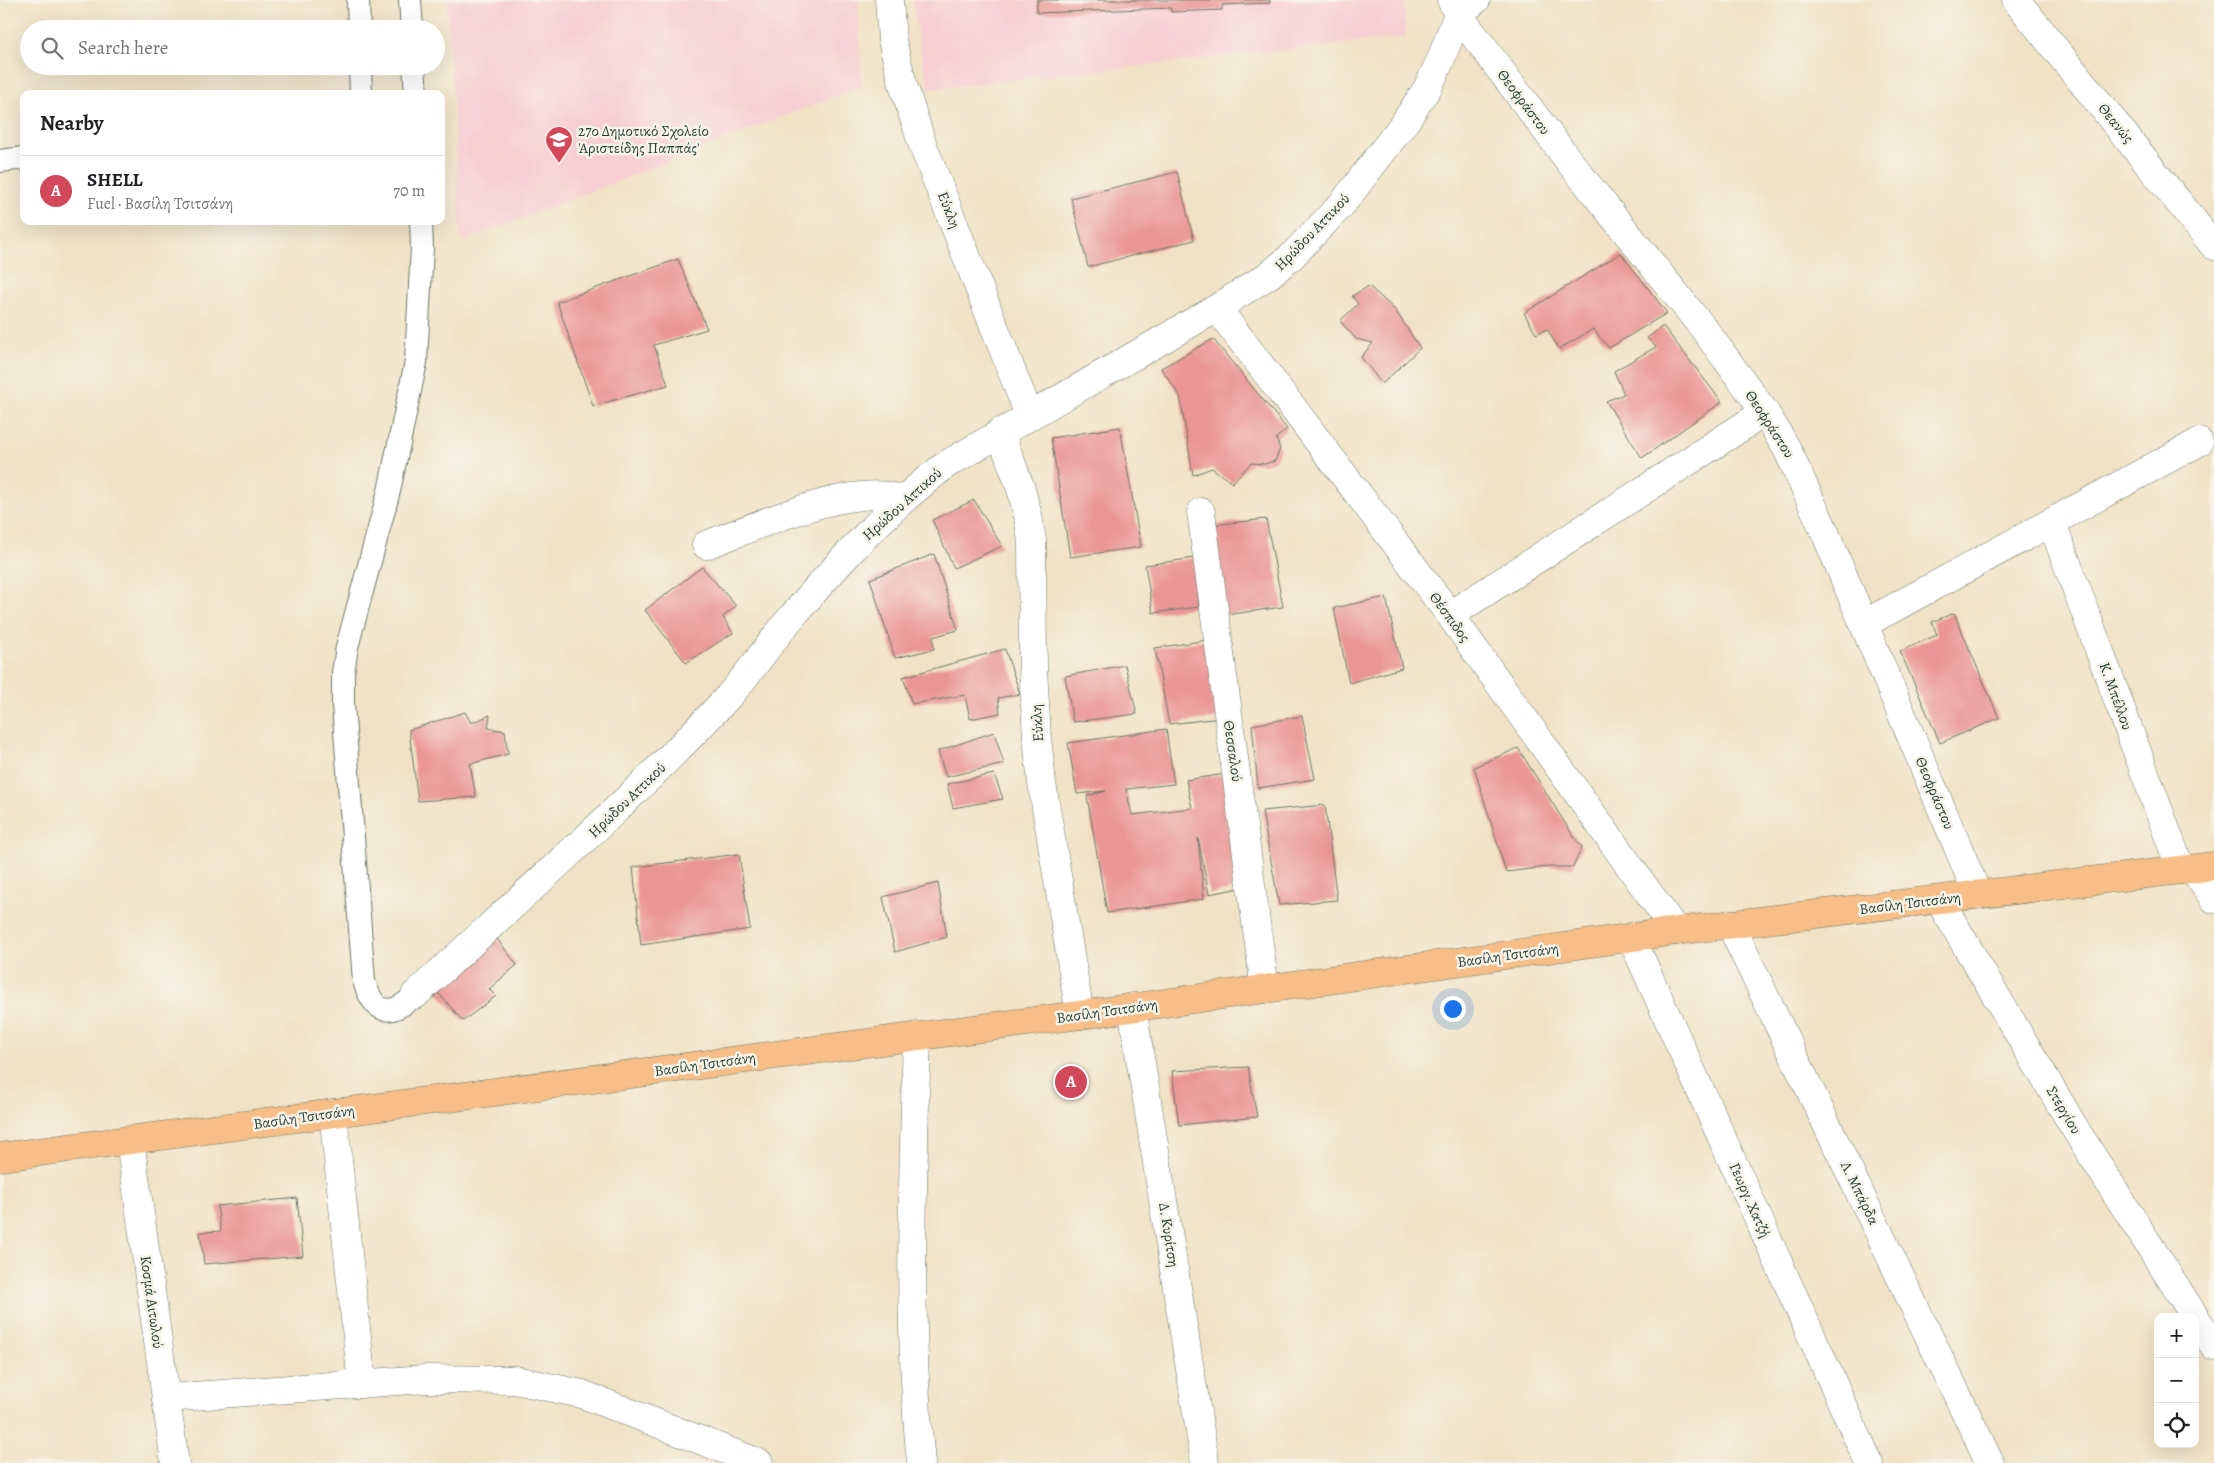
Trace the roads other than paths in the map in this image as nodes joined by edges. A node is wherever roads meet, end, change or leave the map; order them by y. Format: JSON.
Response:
{"nodes":[{"id":1,"x":358,"y":0,"type":"edge"},
{"id":2,"x":410,"y":0,"type":"edge"},
{"id":3,"x":889,"y":0,"type":"edge"},
{"id":4,"x":2016,"y":0,"type":"edge"},
{"id":5,"x":1462,"y":5,"type":"edge"},
{"id":6,"x":359,"y":20,"type":"edge"},
{"id":7,"x":411,"y":20,"type":"edge"},
{"id":8,"x":360,"y":75,"type":"edge"},
{"id":9,"x":415,"y":75,"type":"edge"},
{"id":10,"x":361,"y":90,"type":"edge"},
{"id":11,"x":416,"y":90,"type":"edge"},
{"id":12,"x":20,"y":158,"type":"edge"},
{"id":13,"x":0,"y":161,"type":"edge"},
{"id":14,"x":422,"y":225,"type":"edge"},
{"id":15,"x":2214,"y":246,"type":"edge"},
{"id":16,"x":1217,"y":308,"type":"junction"},
{"id":17,"x":1764,"y":412,"type":"junction"},
{"id":18,"x":1029,"y":415,"type":"junction"},
{"id":19,"x":1000,"y":432,"type":"junction"},
{"id":20,"x":2199,"y":442,"type":"dead end"},
{"id":21,"x":902,"y":500,"type":"junction"},
{"id":22,"x":1201,"y":512,"type":"dead end"},
{"id":23,"x":2052,"y":523,"type":"junction"},
{"id":24,"x":706,"y":545,"type":"dead end"},
{"id":25,"x":1450,"y":615,"type":"junction"},
{"id":26,"x":1864,"y":624,"type":"junction"},
{"id":27,"x":2196,"y":868,"type":"edge"},
{"id":28,"x":1978,"y":895,"type":"junction"},
{"id":29,"x":2214,"y":899,"type":"edge"},
{"id":30,"x":1939,"y":900,"type":"junction"},
{"id":31,"x":1730,"y":924,"type":"junction"},
{"id":32,"x":1676,"y":931,"type":"junction"},
{"id":33,"x":1631,"y":938,"type":"junction"},
{"id":34,"x":1265,"y":989,"type":"junction"},
{"id":35,"x":415,"y":995,"type":"joint"},
{"id":36,"x":1132,"y":1007,"type":"junction"},
{"id":37,"x":1080,"y":1015,"type":"junction"},
{"id":38,"x":916,"y":1036,"type":"junction"},
{"id":39,"x":333,"y":1113,"type":"junction"},
{"id":40,"x":130,"y":1140,"type":"junction"},
{"id":41,"x":0,"y":1157,"type":"edge"},
{"id":42,"x":2192,"y":1313,"type":"edge"},
{"id":43,"x":2199,"y":1323,"type":"edge"},
{"id":44,"x":2214,"y":1346,"type":"edge"},
{"id":45,"x":362,"y":1384,"type":"junction"},
{"id":46,"x":166,"y":1398,"type":"junction"},
{"id":47,"x":175,"y":1463,"type":"edge"},
{"id":48,"x":759,"y":1463,"type":"edge"},
{"id":49,"x":921,"y":1463,"type":"edge"},
{"id":50,"x":1205,"y":1463,"type":"edge"},
{"id":51,"x":1870,"y":1463,"type":"edge"},
{"id":52,"x":1990,"y":1463,"type":"edge"}],
"edges":[{"from":1,"to":6,"type":"lane"},
{"from":2,"to":7,"type":"lane"},
{"from":3,"to":18,"type":"street","name":"Εύκλη"},
{"from":4,"to":15,"type":"street","name":"Θεανώς"},
{"from":5,"to":16,"type":"street","name":"Ηρώδου Αττικού"},
{"from":5,"to":17,"type":"street","name":"Θεοφράστου"},
{"from":8,"to":10,"type":"lane"},
{"from":9,"to":11,"type":"lane"},
{"from":12,"to":13,"type":"lane"},
{"from":14,"to":35,"type":"lane"},
{"from":16,"to":18,"type":"street","name":"Ηρώδου Αττικού"},
{"from":16,"to":25,"type":"street","name":"Θέσπιδος"},
{"from":17,"to":25,"type":"street"},
{"from":17,"to":26,"type":"street","name":"Θεοφράστου"},
{"from":18,"to":19,"type":"street","name":"Ηρώδου Αττικού"},
{"from":19,"to":21,"type":"street","name":"Ηρώδου Αττικού"},
{"from":19,"to":37,"type":"street","name":"Εύκλη"},
{"from":20,"to":23,"type":"street"},
{"from":21,"to":24,"type":"street"},
{"from":21,"to":35,"type":"street","name":"Ηρώδου Αττικού"},
{"from":22,"to":34,"type":"street","name":"Θεσσαλού"},
{"from":23,"to":26,"type":"street"},
{"from":23,"to":27,"type":"street","name":"Κ. Μπέλλου"},
{"from":25,"to":32,"type":"street","name":"Θέσπιδος"},
{"from":26,"to":28,"type":"street","name":"Θεοφράστου"},
{"from":27,"to":28,"type":"main road","name":"Βασίλη Τσιτσάνη"},
{"from":27,"to":29,"type":"street","name":"Κ. Μπέλλου"},
{"from":28,"to":30,"type":"main road","name":"Βασίλη Τσιτσάνη"},
{"from":30,"to":31,"type":"main road","name":"Βασίλη Τσιτσάνη"},
{"from":30,"to":42,"type":"street","name":"Στεργίου"},
{"from":31,"to":32,"type":"main road","name":"Βασίλη Τσιτσάνη"},
{"from":31,"to":52,"type":"street","name":"Λ. Μπάρδα"},
{"from":32,"to":33,"type":"main road","name":"Βασίλη Τσιτσάνη"},
{"from":33,"to":34,"type":"main road","name":"Βασίλη Τσιτσάνη"},
{"from":33,"to":51,"type":"street","name":"Γεωργ. Χατζή"},
{"from":34,"to":36,"type":"main road","name":"Βασίλη Τσιτσάνη"},
{"from":36,"to":37,"type":"main road","name":"Βασίλη Τσιτσάνη"},
{"from":36,"to":50,"type":"street","name":"Δ. Κυρίτση"},
{"from":37,"to":38,"type":"main road","name":"Βασίλη Τσιτσάνη"},
{"from":38,"to":39,"type":"main road","name":"Βασίλη Τσιτσάνη"},
{"from":38,"to":49,"type":"street"},
{"from":39,"to":40,"type":"main road","name":"Βασίλη Τσιτσάνη"},
{"from":39,"to":45,"type":"street"},
{"from":40,"to":41,"type":"main road","name":"Βασίλη Τσιτσάνη"},
{"from":40,"to":46,"type":"street","name":"Κοσμά Αιτωλού"},
{"from":43,"to":44,"type":"street","name":"Στεργίου"},
{"from":45,"to":46,"type":"street"},
{"from":45,"to":48,"type":"street"},
{"from":46,"to":47,"type":"street","name":"Κοσμά Αιτωλού"}]}
